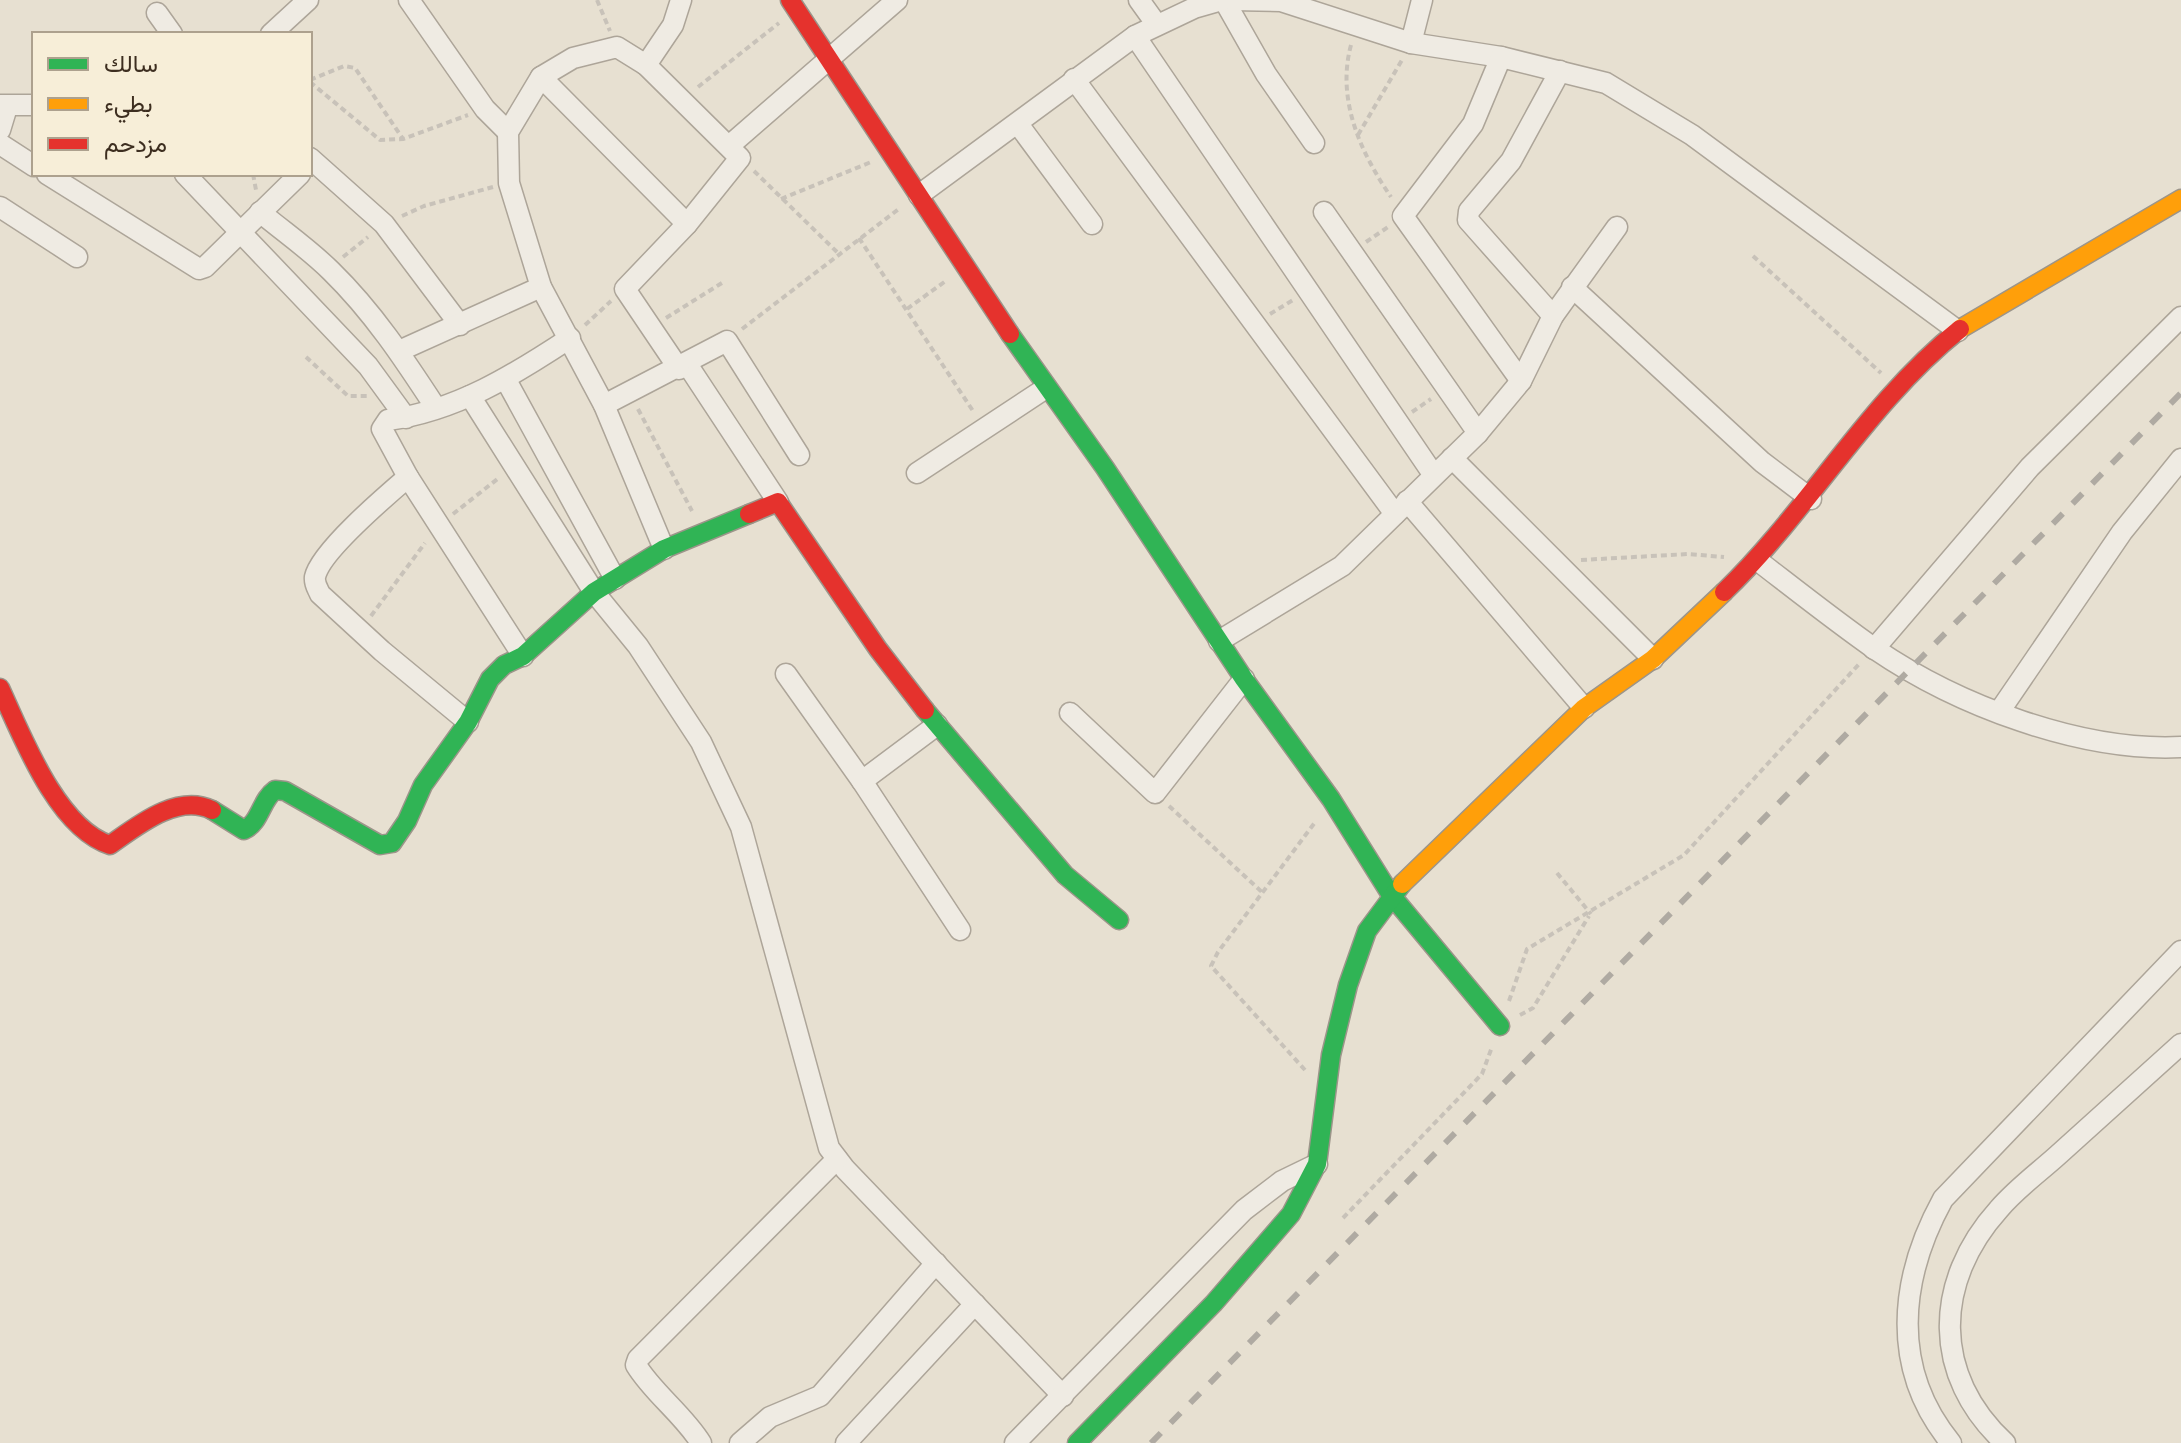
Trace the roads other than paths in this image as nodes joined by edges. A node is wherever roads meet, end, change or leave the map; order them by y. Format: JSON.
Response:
{"nodes":[{"id":1,"x":308,"y":0,"type":"edge"},
{"id":2,"x":409,"y":0,"type":"edge"},
{"id":3,"x":681,"y":0,"type":"edge"},
{"id":4,"x":897,"y":0,"type":"edge"},
{"id":5,"x":1139,"y":0,"type":"edge"},
{"id":6,"x":1223,"y":0,"type":"edge"},
{"id":7,"x":1232,"y":0,"type":"edge"},
{"id":8,"x":1254,"y":0,"type":"edge"},
{"id":9,"x":1422,"y":0,"type":"edge"},
{"id":10,"x":1281,"y":1,"type":"edge"},
{"id":11,"x":793,"y":5,"type":"edge"},
{"id":12,"x":157,"y":13,"type":"dead end"},
{"id":13,"x":1157,"y":25,"type":"junction"},
{"id":14,"x":171,"y":32,"type":"edge"},
{"id":15,"x":273,"y":32,"type":"edge"},
{"id":16,"x":1135,"y":36,"type":"junction"},
{"id":17,"x":1411,"y":43,"type":"junction"},
{"id":18,"x":1501,"y":57,"type":"junction"},
{"id":19,"x":829,"y":61,"type":"junction"},
{"id":20,"x":646,"y":65,"type":"junction"},
{"id":21,"x":1560,"y":71,"type":"junction"},
{"id":22,"x":541,"y":77,"type":"junction"},
{"id":23,"x":1074,"y":79,"type":"junction"},
{"id":24,"x":32,"y":105,"type":"edge"},
{"id":25,"x":4,"y":106,"type":"edge"},
{"id":26,"x":1018,"y":124,"type":"junction"},
{"id":27,"x":0,"y":130,"type":"edge"},
{"id":28,"x":508,"y":132,"type":"junction"},
{"id":29,"x":1314,"y":143,"type":"dead end"},
{"id":30,"x":0,"y":144,"type":"edge"},
{"id":31,"x":735,"y":152,"type":"junction"},
{"id":32,"x":32,"y":165,"type":"edge"},
{"id":33,"x":312,"y":167,"type":"edge"},
{"id":34,"x":50,"y":176,"type":"edge"},
{"id":35,"x":191,"y":176,"type":"edge"},
{"id":36,"x":296,"y":176,"type":"edge"},
{"id":37,"x":919,"y":195,"type":"junction"},
{"id":38,"x":2181,"y":199,"type":"edge"},
{"id":39,"x":0,"y":207,"type":"edge"},
{"id":40,"x":260,"y":212,"type":"junction"},
{"id":41,"x":1324,"y":212,"type":"dead end"},
{"id":42,"x":687,"y":224,"type":"junction"},
{"id":43,"x":1092,"y":224,"type":"dead end"},
{"id":44,"x":1617,"y":227,"type":"dead end"},
{"id":45,"x":238,"y":232,"type":"junction"},
{"id":46,"x":77,"y":257,"type":"dead end"},
{"id":47,"x":541,"y":287,"type":"junction"},
{"id":48,"x":1572,"y":287,"type":"junction"},
{"id":49,"x":1553,"y":316,"type":"junction"},
{"id":50,"x":2181,"y":317,"type":"edge"},
{"id":51,"x":460,"y":325,"type":"junction"},
{"id":52,"x":1958,"y":331,"type":"junction"},
{"id":53,"x":570,"y":338,"type":"junction"},
{"id":54,"x":399,"y":351,"type":"junction"},
{"id":55,"x":683,"y":367,"type":"junction"},
{"id":56,"x":506,"y":380,"type":"junction"},
{"id":57,"x":1521,"y":381,"type":"junction"},
{"id":58,"x":1046,"y":388,"type":"junction"},
{"id":59,"x":470,"y":396,"type":"junction"},
{"id":60,"x":604,"y":405,"type":"junction"},
{"id":61,"x":436,"y":408,"type":"junction"},
{"id":62,"x":406,"y":418,"type":"junction"},
{"id":63,"x":1478,"y":433,"type":"junction"},
{"id":64,"x":799,"y":455,"type":"dead end"},
{"id":65,"x":1452,"y":458,"type":"junction"},
{"id":66,"x":2181,"y":459,"type":"edge"},
{"id":67,"x":917,"y":473,"type":"dead end"},
{"id":68,"x":1433,"y":474,"type":"junction"},
{"id":69,"x":408,"y":477,"type":"junction"},
{"id":70,"x":1811,"y":499,"type":"junction"},
{"id":71,"x":778,"y":502,"type":"junction"},
{"id":72,"x":1401,"y":508,"type":"junction"},
{"id":73,"x":664,"y":549,"type":"junction"},
{"id":74,"x":1757,"y":560,"type":"junction"},
{"id":75,"x":615,"y":579,"type":"junction"},
{"id":76,"x":594,"y":592,"type":"junction"},
{"id":77,"x":1219,"y":641,"type":"junction"},
{"id":78,"x":1874,"y":649,"type":"junction"},
{"id":79,"x":523,"y":656,"type":"junction"},
{"id":80,"x":1653,"y":659,"type":"junction"},
{"id":81,"x":786,"y":674,"type":"dead end"},
{"id":82,"x":1244,"y":679,"type":"junction"},
{"id":83,"x":0,"y":688,"type":"edge"},
{"id":84,"x":1584,"y":708,"type":"junction"},
{"id":85,"x":1999,"y":712,"type":"junction"},
{"id":86,"x":1070,"y":713,"type":"dead end"},
{"id":87,"x":468,"y":722,"type":"junction"},
{"id":88,"x":937,"y":725,"type":"junction"},
{"id":89,"x":2181,"y":747,"type":"edge"},
{"id":90,"x":862,"y":781,"type":"junction"},
{"id":91,"x":1391,"y":895,"type":"junction"},
{"id":92,"x":1119,"y":920,"type":"dead end"},
{"id":93,"x":960,"y":930,"type":"dead end"},
{"id":94,"x":2181,"y":951,"type":"edge"},
{"id":95,"x":1500,"y":1026,"type":"road end"},
{"id":96,"x":2181,"y":1044,"type":"edge"},
{"id":97,"x":837,"y":1159,"type":"junction"},
{"id":98,"x":1317,"y":1164,"type":"junction"},
{"id":99,"x":936,"y":1263,"type":"junction"},
{"id":100,"x":975,"y":1304,"type":"junction"},
{"id":101,"x":1063,"y":1396,"type":"junction"},
{"id":102,"x":701,"y":1443,"type":"edge"},
{"id":103,"x":740,"y":1443,"type":"edge"},
{"id":104,"x":846,"y":1443,"type":"edge"},
{"id":105,"x":1015,"y":1443,"type":"edge"},
{"id":106,"x":1077,"y":1443,"type":"edge"},
{"id":107,"x":1951,"y":1443,"type":"edge"},
{"id":108,"x":2005,"y":1443,"type":"edge"}],
"edges":[{"from":1,"to":15,"type":"street"},
{"from":2,"to":28,"type":"street"},
{"from":3,"to":20,"type":"street"},
{"from":4,"to":19,"type":"street"},
{"from":5,"to":13,"type":"street"},
{"from":6,"to":13,"type":"street"},
{"from":6,"to":29,"type":"street"},
{"from":7,"to":8,"type":"street"},
{"from":8,"to":10,"type":"street"},
{"from":9,"to":17,"type":"street"},
{"from":10,"to":17,"type":"street"},
{"from":11,"to":19,"type":"street"},
{"from":12,"to":14,"type":"street"},
{"from":13,"to":16,"type":"street"},
{"from":16,"to":23,"type":"street"},
{"from":16,"to":68,"type":"street"},
{"from":17,"to":18,"type":"street"},
{"from":18,"to":21,"type":"street"},
{"from":18,"to":57,"type":"street"},
{"from":19,"to":31,"type":"street"},
{"from":19,"to":37,"type":"street"},
{"from":20,"to":22,"type":"street"},
{"from":20,"to":31,"type":"street"},
{"from":21,"to":49,"type":"street"},
{"from":21,"to":52,"type":"street"},
{"from":22,"to":28,"type":"street"},
{"from":22,"to":42,"type":"street"},
{"from":23,"to":26,"type":"street"},
{"from":23,"to":72,"type":"street"},
{"from":24,"to":25,"type":"street"},
{"from":25,"to":27,"type":"street"},
{"from":26,"to":37,"type":"street"},
{"from":26,"to":43,"type":"street"},
{"from":28,"to":47,"type":"street"},
{"from":30,"to":32,"type":"street"},
{"from":31,"to":42,"type":"street"},
{"from":33,"to":51,"type":"street"},
{"from":34,"to":45,"type":"street"},
{"from":35,"to":45,"type":"street"},
{"from":36,"to":40,"type":"street"},
{"from":37,"to":58,"type":"street"},
{"from":38,"to":52,"type":"street"},
{"from":39,"to":46,"type":"street"},
{"from":40,"to":45,"type":"street"},
{"from":40,"to":54,"type":"street"},
{"from":41,"to":63,"type":"street"},
{"from":42,"to":55,"type":"street"},
{"from":44,"to":48,"type":"street"},
{"from":45,"to":62,"type":"street"},
{"from":47,"to":51,"type":"street"},
{"from":47,"to":53,"type":"street"},
{"from":48,"to":49,"type":"street"},
{"from":48,"to":70,"type":"street"},
{"from":49,"to":57,"type":"street"},
{"from":50,"to":78,"type":"street"},
{"from":51,"to":54,"type":"street"},
{"from":52,"to":70,"type":"street"},
{"from":53,"to":56,"type":"street"},
{"from":53,"to":60,"type":"street"},
{"from":54,"to":61,"type":"street"},
{"from":55,"to":60,"type":"street"},
{"from":55,"to":64,"type":"street"},
{"from":55,"to":71,"type":"street"},
{"from":56,"to":59,"type":"street"},
{"from":56,"to":75,"type":"street"},
{"from":57,"to":63,"type":"street"},
{"from":58,"to":67,"type":"street"},
{"from":58,"to":77,"type":"street"},
{"from":59,"to":61,"type":"street"},
{"from":59,"to":76,"type":"street"},
{"from":60,"to":73,"type":"street"},
{"from":61,"to":62,"type":"street"},
{"from":62,"to":69,"type":"street"},
{"from":63,"to":65,"type":"street"},
{"from":65,"to":68,"type":"street"},
{"from":65,"to":80,"type":"street"},
{"from":66,"to":85,"type":"street"},
{"from":68,"to":72,"type":"street"},
{"from":69,"to":79,"type":"street"},
{"from":69,"to":87,"type":"street"},
{"from":70,"to":74,"type":"street"},
{"from":71,"to":73,"type":"street"},
{"from":71,"to":88,"type":"street"},
{"from":72,"to":77,"type":"street"},
{"from":72,"to":84,"type":"street"},
{"from":73,"to":75,"type":"street"},
{"from":74,"to":78,"type":"street"},
{"from":74,"to":80,"type":"street"},
{"from":75,"to":76,"type":"street"},
{"from":76,"to":79,"type":"street"},
{"from":76,"to":97,"type":"street"},
{"from":77,"to":82,"type":"street"},
{"from":78,"to":85,"type":"street"},
{"from":79,"to":87,"type":"street"},
{"from":80,"to":84,"type":"street"},
{"from":81,"to":90,"type":"street"},
{"from":82,"to":86,"type":"street"},
{"from":82,"to":91,"type":"street"},
{"from":83,"to":87,"type":"street"},
{"from":84,"to":91,"type":"street"},
{"from":85,"to":89,"type":"street"},
{"from":88,"to":90,"type":"street"},
{"from":88,"to":92,"type":"street"},
{"from":90,"to":93,"type":"street"},
{"from":91,"to":95,"type":"street"},
{"from":91,"to":98,"type":"street"},
{"from":94,"to":107,"type":"street"},
{"from":96,"to":108,"type":"street"},
{"from":97,"to":99,"type":"street"},
{"from":97,"to":102,"type":"street"},
{"from":98,"to":101,"type":"street"},
{"from":98,"to":106,"type":"street"},
{"from":99,"to":100,"type":"street"},
{"from":99,"to":103,"type":"street"},
{"from":100,"to":101,"type":"street"},
{"from":100,"to":104,"type":"street"},
{"from":101,"to":105,"type":"street"}]}
